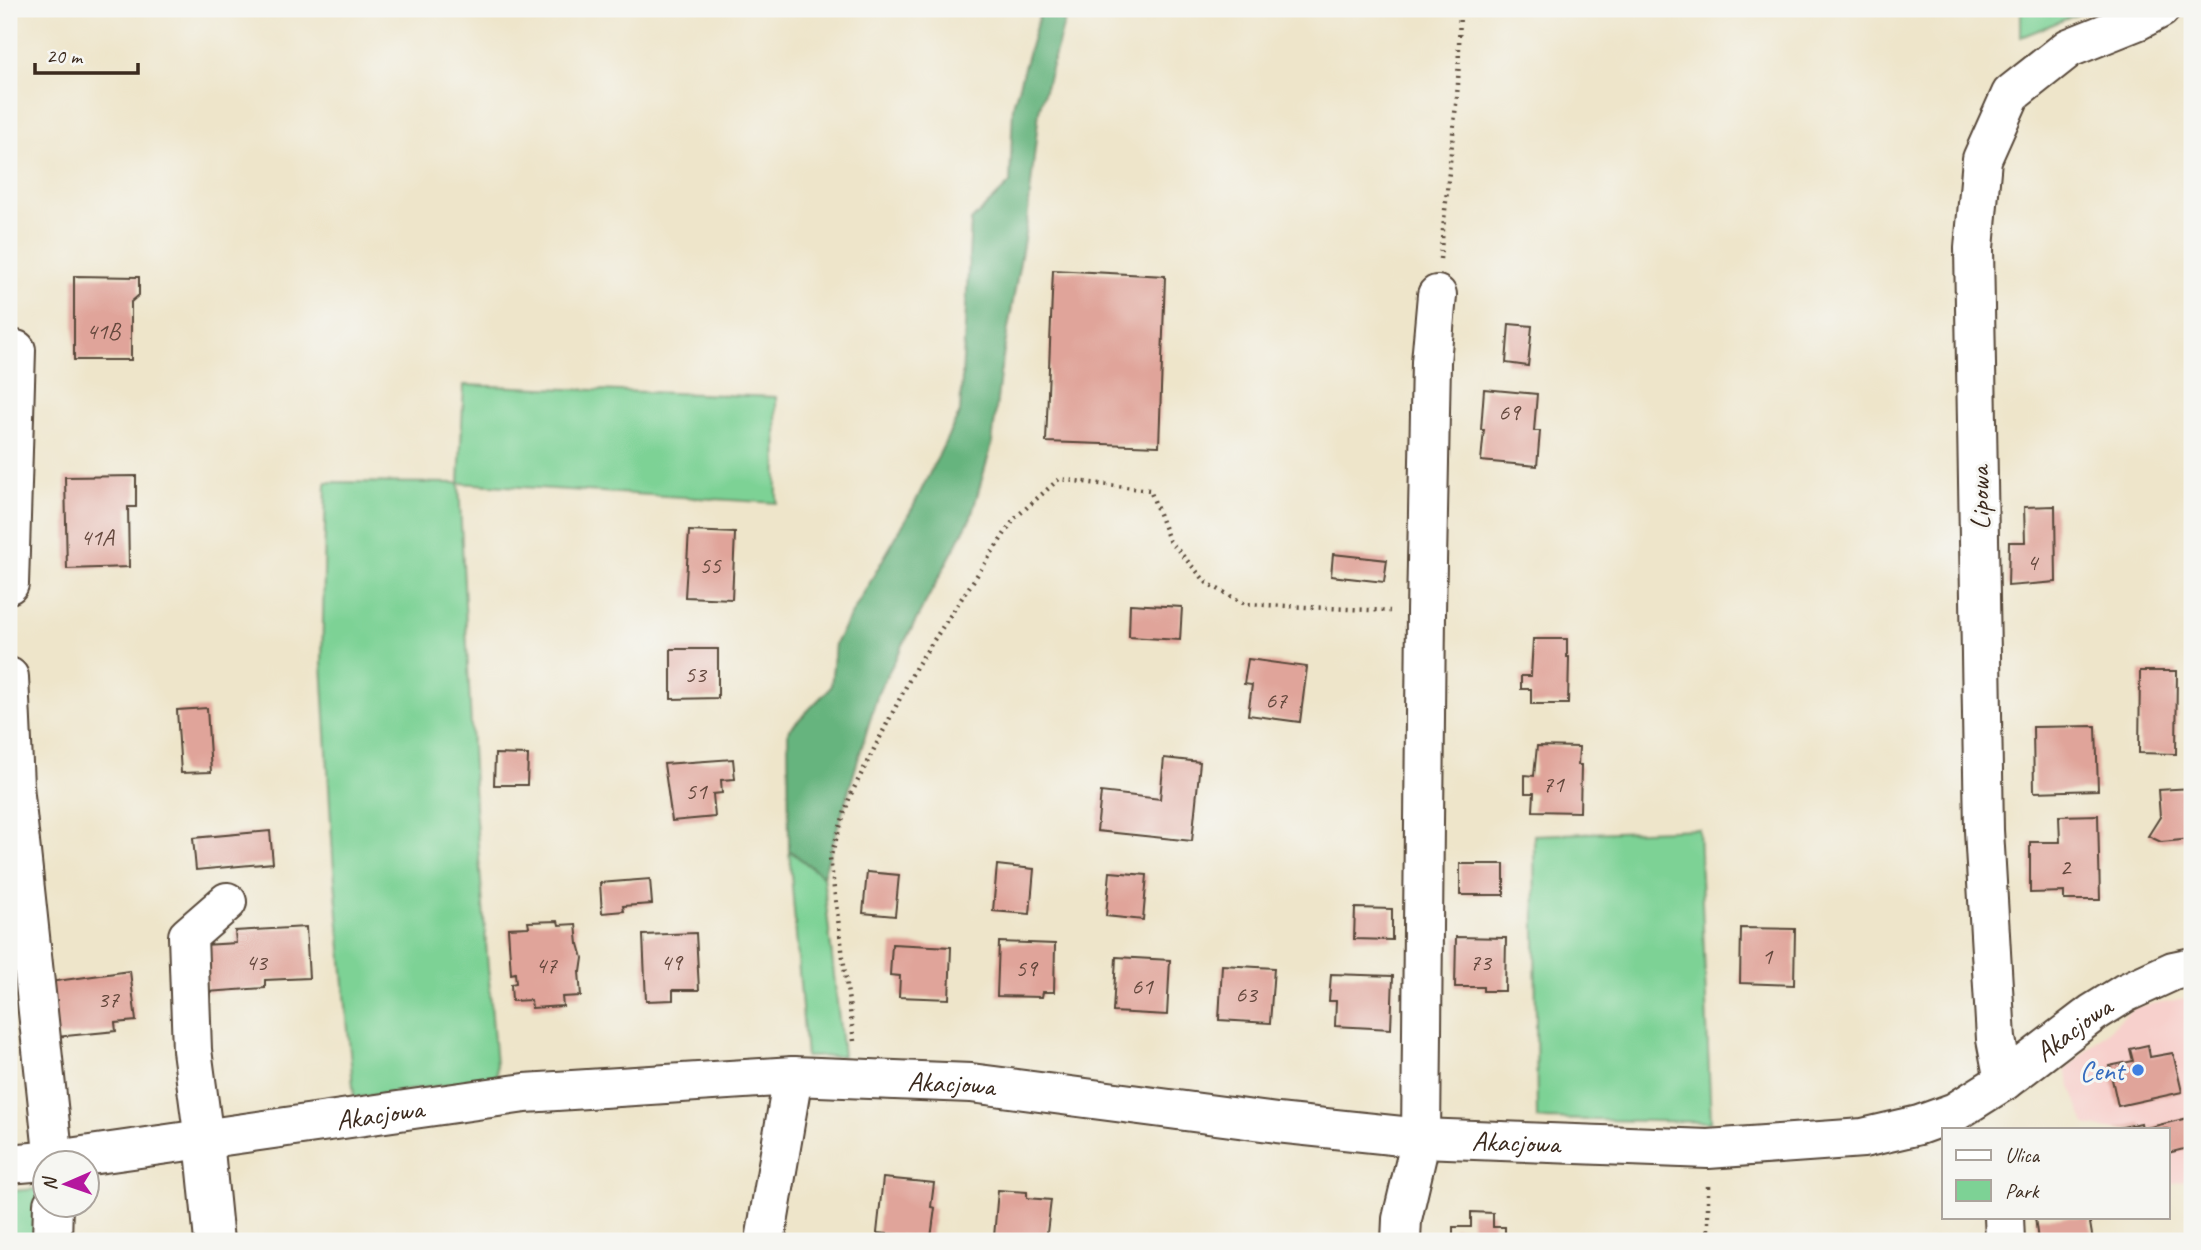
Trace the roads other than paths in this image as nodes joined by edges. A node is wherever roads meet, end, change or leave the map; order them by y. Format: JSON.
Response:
{"nodes":[{"id":1,"x":2160,"y":9,"type":"edge"},
{"id":2,"x":1437,"y":295,"type":"road end"},
{"id":3,"x":16,"y":350,"type":"dead end"},
{"id":4,"x":9,"y":584,"type":"edge"},
{"id":5,"x":9,"y":677,"type":"edge"},
{"id":6,"x":227,"y":902,"type":"dead end"},
{"id":7,"x":2192,"y":967,"type":"edge"},
{"id":8,"x":793,"y":1076,"type":"junction"},
{"id":9,"x":2004,"y":1081,"type":"junction"},
{"id":10,"x":1964,"y":1121,"type":"edge"},
{"id":11,"x":1422,"y":1138,"type":"junction"},
{"id":12,"x":204,"y":1140,"type":"junction"},
{"id":13,"x":54,"y":1148,"type":"edge"},
{"id":14,"x":102,"y":1154,"type":"edge"},
{"id":15,"x":32,"y":1162,"type":"edge"},
{"id":16,"x":9,"y":1164,"type":"edge"},
{"id":17,"x":53,"y":1218,"type":"edge"},
{"id":18,"x":2004,"y":1218,"type":"edge"},
{"id":19,"x":52,"y":1241,"type":"edge"},
{"id":20,"x":214,"y":1241,"type":"edge"},
{"id":21,"x":765,"y":1241,"type":"edge"},
{"id":22,"x":1401,"y":1241,"type":"edge"},
{"id":23,"x":2005,"y":1241,"type":"edge"}],
"edges":[{"from":1,"to":9,"type":"street","name":"Lipowa"},
{"from":2,"to":11,"type":"street"},
{"from":3,"to":4,"type":"street"},
{"from":5,"to":13,"type":"street"},
{"from":6,"to":12,"type":"street"},
{"from":7,"to":9,"type":"street","name":"Akacjowa"},
{"from":8,"to":11,"type":"street","name":"Akacjowa"},
{"from":8,"to":12,"type":"street","name":"Akacjowa"},
{"from":8,"to":21,"type":"street"},
{"from":9,"to":10,"type":"street","name":"Akacjowa"},
{"from":10,"to":11,"type":"street","name":"Akacjowa"},
{"from":11,"to":22,"type":"street"},
{"from":12,"to":14,"type":"street","name":"Akacjowa"},
{"from":12,"to":20,"type":"street"},
{"from":15,"to":16,"type":"street","name":"Akacjowa"},
{"from":17,"to":19,"type":"street"},
{"from":18,"to":23,"type":"street"}]}
